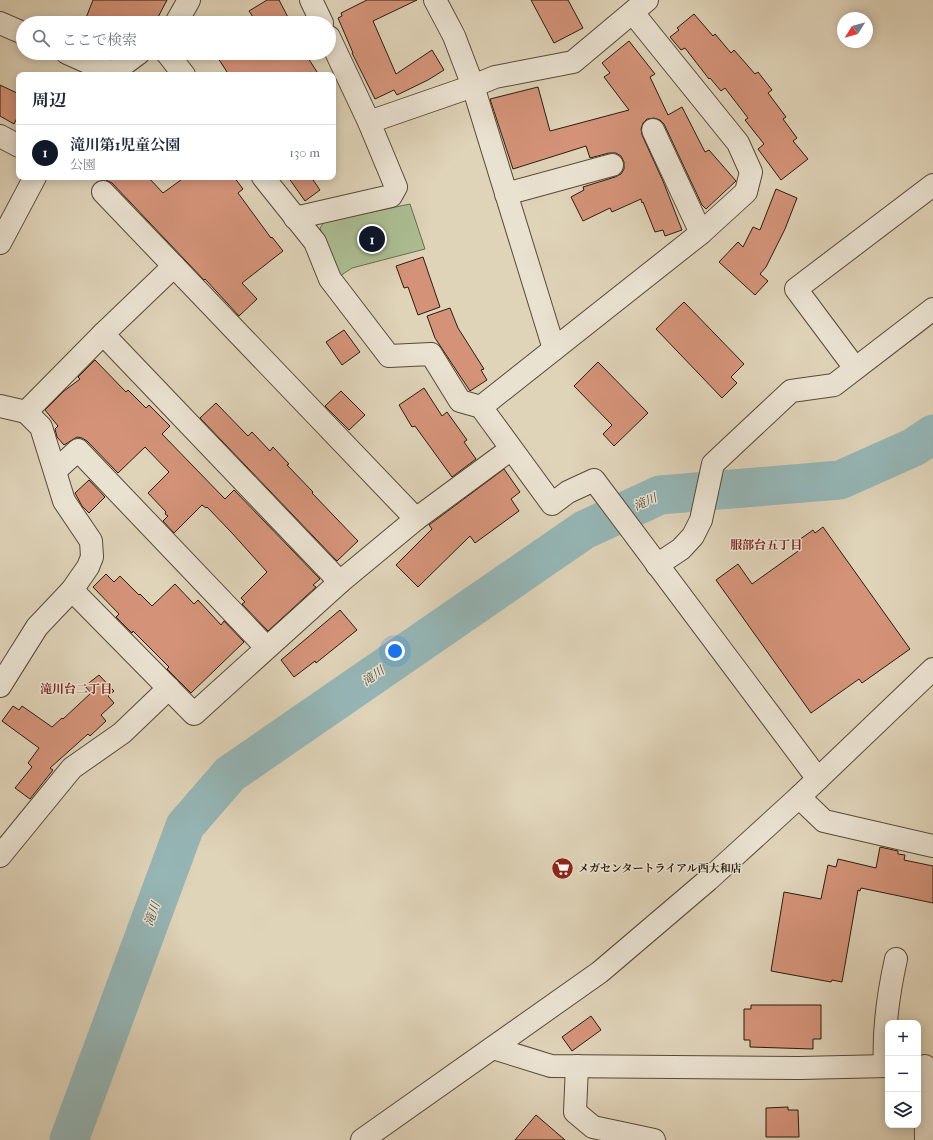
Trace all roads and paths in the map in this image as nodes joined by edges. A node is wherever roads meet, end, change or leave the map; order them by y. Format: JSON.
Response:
{"nodes":[{"id":1,"x":189,"y":0,"type":"edge"},
{"id":2,"x":311,"y":0,"type":"edge"},
{"id":3,"x":435,"y":0,"type":"edge"},
{"id":4,"x":640,"y":6,"type":"edge"},
{"id":5,"x":180,"y":16,"type":"edge"},
{"id":6,"x":319,"y":16,"type":"edge"},
{"id":7,"x":0,"y":23,"type":"edge"},
{"id":8,"x":16,"y":30,"type":"edge"},
{"id":9,"x":336,"y":52,"type":"edge"},
{"id":10,"x":83,"y":60,"type":"edge"},
{"id":11,"x":130,"y":60,"type":"edge"},
{"id":12,"x":172,"y":60,"type":"edge"},
{"id":13,"x":110,"y":72,"type":"edge"},
{"id":14,"x":113,"y":72,"type":"edge"},
{"id":15,"x":182,"y":72,"type":"edge"},
{"id":16,"x":473,"y":86,"type":"junction"},
{"id":17,"x":369,"y":122,"type":"junction"},
{"id":18,"x":653,"y":130,"type":"dead end"},
{"id":19,"x":0,"y":136,"type":"edge"},
{"id":20,"x":16,"y":144,"type":"edge"},
{"id":21,"x":612,"y":165,"type":"dead end"},
{"id":22,"x":33,"y":180,"type":"edge"},
{"id":23,"x":265,"y":180,"type":"edge"},
{"id":24,"x":933,"y":185,"type":"edge"},
{"id":25,"x":102,"y":192,"type":"dead end"},
{"id":26,"x":506,"y":194,"type":"junction"},
{"id":27,"x":295,"y":218,"type":"junction"},
{"id":28,"x":702,"y":233,"type":"junction"},
{"id":29,"x":0,"y":243,"type":"edge"},
{"id":30,"x":174,"y":266,"type":"junction"},
{"id":31,"x":933,"y":309,"type":"edge"},
{"id":32,"x":103,"y":334,"type":"junction"},
{"id":33,"x":554,"y":349,"type":"junction"},
{"id":34,"x":855,"y":368,"type":"junction"},
{"id":35,"x":0,"y":406,"type":"edge"},
{"id":36,"x":481,"y":407,"type":"junction"},
{"id":37,"x":26,"y":412,"type":"junction"},
{"id":38,"x":511,"y":449,"type":"junction"},
{"id":39,"x":55,"y":471,"type":"junction"},
{"id":40,"x":416,"y":519,"type":"junction"},
{"id":41,"x":657,"y":565,"type":"junction"},
{"id":42,"x":340,"y":582,"type":"junction"},
{"id":43,"x":72,"y":590,"type":"junction"},
{"id":44,"x":266,"y":647,"type":"junction"},
{"id":45,"x":933,"y":669,"type":"edge"},
{"id":46,"x":0,"y":686,"type":"edge"},
{"id":47,"x":169,"y":688,"type":"junction"},
{"id":48,"x":818,"y":779,"type":"junction"},
{"id":49,"x":799,"y":797,"type":"junction"},
{"id":50,"x":933,"y":846,"type":"edge"},
{"id":51,"x":0,"y":856,"type":"edge"},
{"id":52,"x":896,"y":959,"type":"dead end"},
{"id":53,"x":493,"y":1048,"type":"junction"},
{"id":54,"x":885,"y":1056,"type":"edge"},
{"id":55,"x":577,"y":1066,"type":"junction"},
{"id":56,"x":885,"y":1066,"type":"edge"},
{"id":57,"x":925,"y":1067,"type":"edge"},
{"id":58,"x":362,"y":1140,"type":"edge"},
{"id":59,"x":654,"y":1140,"type":"edge"},
{"id":60,"x":926,"y":1140,"type":"edge"}],
"edges":[{"from":1,"to":5,"type":"street"},
{"from":2,"to":6,"type":"street"},
{"from":3,"to":16,"type":"street"},
{"from":4,"to":16,"type":"street"},
{"from":4,"to":28,"type":"street"},
{"from":7,"to":8,"type":"street"},
{"from":9,"to":17,"type":"street"},
{"from":10,"to":13,"type":"street"},
{"from":11,"to":14,"type":"street"},
{"from":12,"to":15,"type":"street"},
{"from":16,"to":17,"type":"street"},
{"from":16,"to":26,"type":"street"},
{"from":17,"to":27,"type":"street"},
{"from":18,"to":28,"type":"street"},
{"from":19,"to":20,"type":"street"},
{"from":21,"to":26,"type":"street"},
{"from":22,"to":29,"type":"street"},
{"from":23,"to":27,"type":"street"},
{"from":24,"to":34,"type":"street"},
{"from":25,"to":30,"type":"street"},
{"from":26,"to":33,"type":"street"},
{"from":27,"to":36,"type":"street"},
{"from":28,"to":33,"type":"street"},
{"from":30,"to":32,"type":"street"},
{"from":30,"to":40,"type":"street"},
{"from":31,"to":34,"type":"street"},
{"from":32,"to":37,"type":"street"},
{"from":32,"to":42,"type":"street"},
{"from":33,"to":36,"type":"street"},
{"from":34,"to":41,"type":"street"},
{"from":35,"to":37,"type":"street"},
{"from":36,"to":38,"type":"street"},
{"from":37,"to":39,"type":"street"},
{"from":38,"to":40,"type":"street"},
{"from":38,"to":41,"type":"street"},
{"from":39,"to":43,"type":"street"},
{"from":39,"to":44,"type":"street"},
{"from":40,"to":42,"type":"street"},
{"from":41,"to":48,"type":"street"},
{"from":42,"to":44,"type":"street"},
{"from":43,"to":46,"type":"street"},
{"from":43,"to":47,"type":"street"},
{"from":44,"to":47,"type":"street"},
{"from":45,"to":48,"type":"street"},
{"from":47,"to":51,"type":"street"},
{"from":48,"to":49,"type":"street"},
{"from":49,"to":50,"type":"street"},
{"from":49,"to":53,"type":"street"},
{"from":52,"to":54,"type":"street"},
{"from":53,"to":55,"type":"street"},
{"from":53,"to":58,"type":"street"},
{"from":55,"to":56,"type":"street"},
{"from":55,"to":59,"type":"street"},
{"from":57,"to":60,"type":"street"}]}
